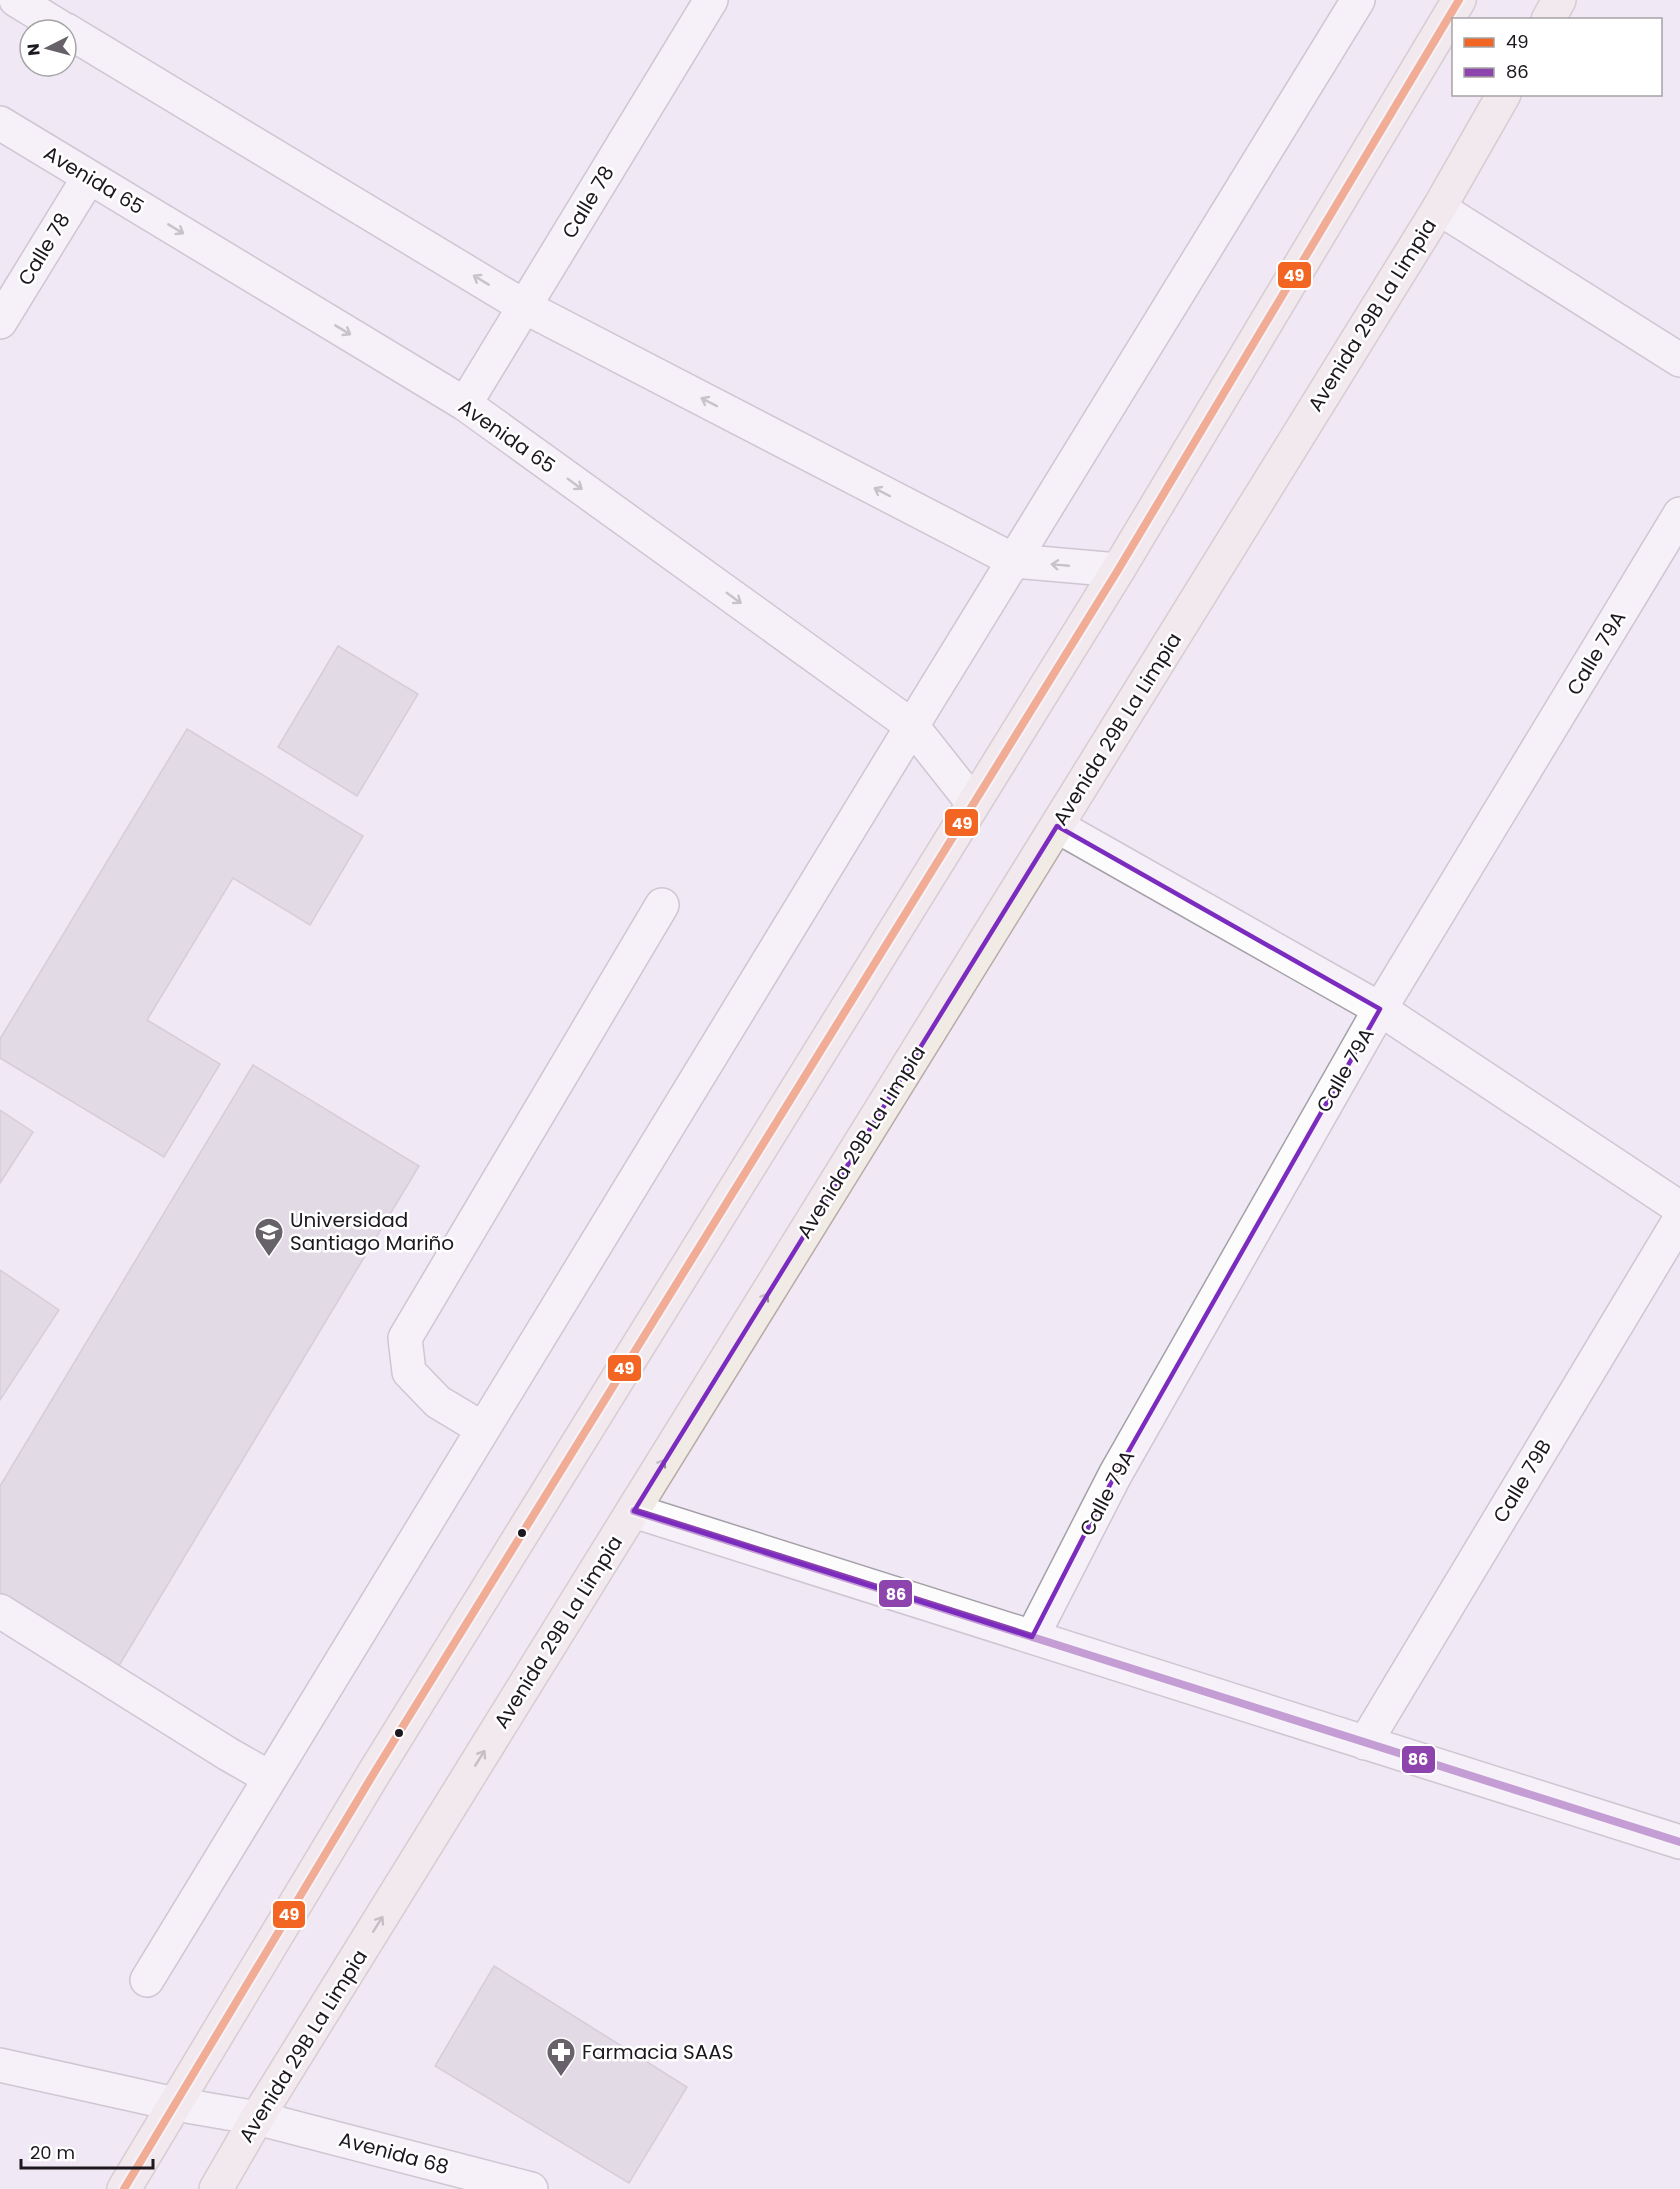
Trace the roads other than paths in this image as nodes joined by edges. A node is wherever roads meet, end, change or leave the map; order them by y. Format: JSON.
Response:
{"nodes":[{"id":1,"x":16,"y":0,"type":"edge"},
{"id":2,"x":711,"y":0,"type":"edge"},
{"id":3,"x":1358,"y":0,"type":"edge"},
{"id":4,"x":1459,"y":0,"type":"edge"},
{"id":5,"x":1559,"y":0,"type":"edge"},
{"id":6,"x":46,"y":18,"type":"edge"},
{"id":7,"x":1549,"y":18,"type":"edge"},
{"id":8,"x":78,"y":37,"type":"edge"},
{"id":9,"x":1503,"y":96,"type":"edge"},
{"id":10,"x":0,"y":123,"type":"edge"},
{"id":11,"x":89,"y":177,"type":"junction"},
{"id":12,"x":1439,"y":208,"type":"junction"},
{"id":13,"x":525,"y":307,"type":"junction"},
{"id":14,"x":0,"y":322,"type":"edge"},
{"id":15,"x":1680,"y":360,"type":"edge"},
{"id":16,"x":465,"y":404,"type":"junction"},
{"id":17,"x":1680,"y":514,"type":"edge"},
{"id":18,"x":1015,"y":561,"type":"junction"},
{"id":19,"x":1118,"y":570,"type":"junction"},
{"id":20,"x":912,"y":726,"type":"junction"},
{"id":21,"x":973,"y":803,"type":"junction"},
{"id":22,"x":1057,"y":826,"type":"junction"},
{"id":23,"x":662,"y":905,"type":"dead end"},
{"id":24,"x":1380,"y":1009,"type":"junction"},
{"id":25,"x":1680,"y":1208,"type":"edge"},
{"id":26,"x":1680,"y":1219,"type":"edge"},
{"id":27,"x":483,"y":1429,"type":"junction"},
{"id":28,"x":634,"y":1511,"type":"junction"},
{"id":29,"x":0,"y":1611,"type":"edge"},
{"id":30,"x":1032,"y":1637,"type":"junction"},
{"id":31,"x":1365,"y":1743,"type":"junction"},
{"id":32,"x":270,"y":1778,"type":"junction"},
{"id":33,"x":1680,"y":1842,"type":"edge"},
{"id":34,"x":147,"y":1980,"type":"dead end"},
{"id":35,"x":0,"y":2066,"type":"edge"},
{"id":36,"x":175,"y":2104,"type":"junction"},
{"id":37,"x":257,"y":2118,"type":"junction"},
{"id":38,"x":124,"y":2189,"type":"edge"},
{"id":39,"x":216,"y":2189,"type":"edge"},
{"id":40,"x":531,"y":2189,"type":"edge"}],
"edges":[{"from":1,"to":6,"type":"street"},
{"from":2,"to":13,"type":"street","name":"Calle 78"},
{"from":3,"to":18,"type":"street"},
{"from":4,"to":19,"type":"main road"},
{"from":5,"to":7,"type":"main road"},
{"from":13,"to":8,"type":"street","one_way":true},
{"from":9,"to":12,"type":"main road","name":"Avenida 29B La Limpia"},
{"from":10,"to":11,"type":"street","name":"Avenida 65"},
{"from":11,"to":14,"type":"street","name":"Calle 78"},
{"from":11,"to":16,"type":"street","name":"Avenida 65","one_way":true},
{"from":12,"to":15,"type":"street"},
{"from":12,"to":22,"type":"main road","name":"Avenida 29B La Limpia"},
{"from":13,"to":16,"type":"street","name":"Calle 78"},
{"from":18,"to":13,"type":"street","one_way":true},
{"from":16,"to":20,"type":"street","name":"Avenida 65","one_way":true},
{"from":17,"to":24,"type":"street","name":"Calle 79A"},
{"from":19,"to":18,"type":"street","one_way":true},
{"from":18,"to":20,"type":"street"},
{"from":19,"to":21,"type":"main road"},
{"from":20,"to":21,"type":"street","name":"Avenida 65"},
{"from":20,"to":27,"type":"street"},
{"from":21,"to":36,"type":"main road"},
{"from":22,"to":24,"type":"street"},
{"from":28,"to":22,"type":"main road","name":"Avenida 29B La Limpia","one_way":true},
{"from":23,"to":27,"type":"street"},
{"from":24,"to":25,"type":"street"},
{"from":24,"to":30,"type":"street","name":"Calle 79A"},
{"from":26,"to":31,"type":"street","name":"Calle 79B"},
{"from":27,"to":32,"type":"street"},
{"from":28,"to":30,"type":"street"},
{"from":37,"to":28,"type":"main road","name":"Avenida 29B La Limpia","one_way":true},
{"from":29,"to":32,"type":"street"},
{"from":30,"to":31,"type":"street"},
{"from":31,"to":33,"type":"street"},
{"from":32,"to":34,"type":"street"},
{"from":35,"to":36,"type":"street","name":"Avenida 68"},
{"from":36,"to":37,"type":"street","name":"Avenida 68"},
{"from":36,"to":38,"type":"main road"},
{"from":37,"to":39,"type":"main road","name":"Avenida 29B La Limpia"},
{"from":37,"to":40,"type":"street","name":"Avenida 68"}]}
